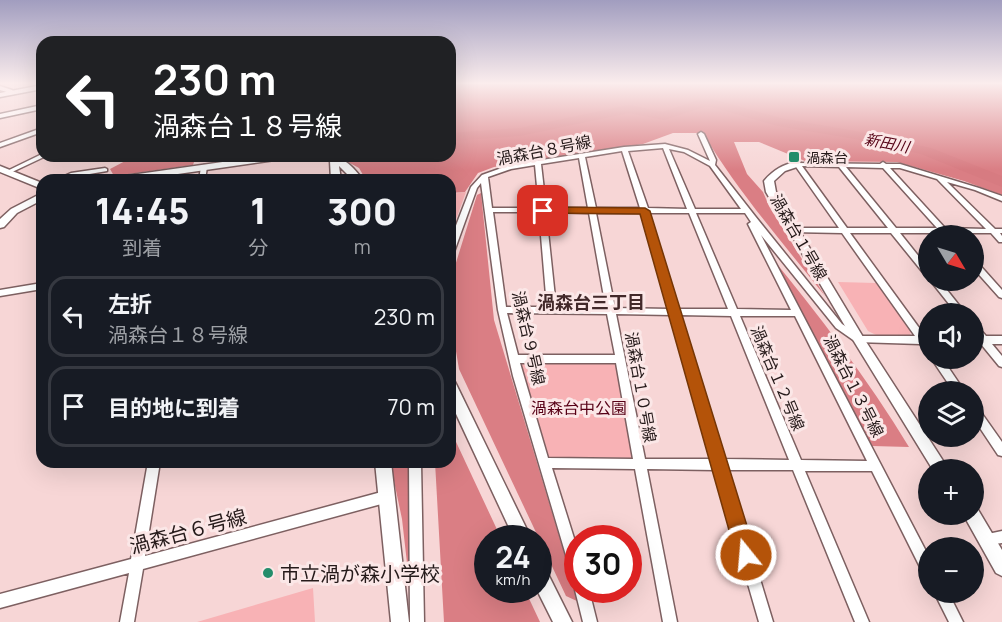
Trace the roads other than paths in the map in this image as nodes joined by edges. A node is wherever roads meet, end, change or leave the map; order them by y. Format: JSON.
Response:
{"nodes":[{"id":1,"x":19,"y":112,"type":"edge"},
{"id":2,"x":0,"y":116,"type":"edge"},
{"id":3,"x":36,"y":132,"type":"edge"},
{"id":4,"x":701,"y":134,"type":"dead end"},
{"id":5,"x":0,"y":146,"type":"edge"},
{"id":6,"x":665,"y":146,"type":"junction"},
{"id":7,"x":624,"y":149,"type":"junction"},
{"id":8,"x":582,"y":156,"type":"junction"},
{"id":9,"x":36,"y":159,"type":"edge"},
{"id":10,"x":239,"y":162,"type":"edge"},
{"id":11,"x":340,"y":162,"type":"edge"},
{"id":12,"x":538,"y":163,"type":"junction"},
{"id":13,"x":797,"y":164,"type":"junction"},
{"id":14,"x":840,"y":164,"type":"junction"},
{"id":15,"x":883,"y":164,"type":"junction"},
{"id":16,"x":712,"y":165,"type":"junction"},
{"id":17,"x":204,"y":167,"type":"junction"},
{"id":18,"x":4,"y":170,"type":"edge"},
{"id":19,"x":105,"y":170,"type":"dead end"},
{"id":20,"x":78,"y":174,"type":"edge"},
{"id":21,"x":157,"y":174,"type":"edge"},
{"id":22,"x":203,"y":174,"type":"edge"},
{"id":23,"x":353,"y":174,"type":"edge"},
{"id":24,"x":484,"y":176,"type":"junction"},
{"id":25,"x":939,"y":177,"type":"junction"},
{"id":26,"x":36,"y":183,"type":"edge"},
{"id":27,"x":36,"y":199,"type":"edge"},
{"id":28,"x":1002,"y":199,"type":"edge"},
{"id":29,"x":489,"y":210,"type":"junction"},
{"id":30,"x":543,"y":211,"type":"junction"},
{"id":31,"x":593,"y":211,"type":"junction"},
{"id":32,"x":645,"y":211,"type":"junction"},
{"id":33,"x":693,"y":211,"type":"junction"},
{"id":34,"x":749,"y":215,"type":"junction"},
{"id":35,"x":0,"y":225,"type":"edge"},
{"id":36,"x":938,"y":225,"type":"edge"},
{"id":37,"x":794,"y":230,"type":"junction"},
{"id":38,"x":844,"y":230,"type":"junction"},
{"id":39,"x":894,"y":231,"type":"junction"},
{"id":40,"x":984,"y":231,"type":"edge"},
{"id":41,"x":993,"y":231,"type":"junction"},
{"id":42,"x":1002,"y":231,"type":"edge"},
{"id":43,"x":918,"y":232,"type":"edge"},
{"id":44,"x":456,"y":236,"type":"edge"},
{"id":45,"x":1002,"y":240,"type":"edge"},
{"id":46,"x":918,"y":261,"type":"edge"},
{"id":47,"x":984,"y":275,"type":"edge"},
{"id":48,"x":36,"y":287,"type":"edge"},
{"id":49,"x":943,"y":291,"type":"edge"},
{"id":50,"x":0,"y":293,"type":"edge"},
{"id":51,"x":1002,"y":295,"type":"edge"},
{"id":52,"x":953,"y":303,"type":"edge"},
{"id":53,"x":502,"y":310,"type":"junction"},
{"id":54,"x":552,"y":310,"type":"junction"},
{"id":55,"x":612,"y":310,"type":"junction"},
{"id":56,"x":672,"y":310,"type":"junction"},
{"id":57,"x":734,"y":311,"type":"junction"},
{"id":58,"x":796,"y":313,"type":"junction"},
{"id":59,"x":918,"y":331,"type":"edge"},
{"id":60,"x":859,"y":340,"type":"junction"},
{"id":61,"x":984,"y":340,"type":"edge"},
{"id":62,"x":1002,"y":340,"type":"edge"},
{"id":63,"x":918,"y":342,"type":"edge"},
{"id":64,"x":984,"y":345,"type":"edge"},
{"id":65,"x":514,"y":359,"type":"junction"},
{"id":66,"x":620,"y":359,"type":"junction"},
{"id":67,"x":1002,"y":363,"type":"edge"},
{"id":68,"x":456,"y":398,"type":"edge"},
{"id":69,"x":984,"y":425,"type":"edge"},
{"id":70,"x":1002,"y":451,"type":"edge"},
{"id":71,"x":935,"y":459,"type":"edge"},
{"id":72,"x":545,"y":463,"type":"junction"},
{"id":73,"x":640,"y":465,"type":"junction"},
{"id":74,"x":798,"y":465,"type":"junction"},
{"id":75,"x":719,"y":466,"type":"junction"},
{"id":76,"x":875,"y":466,"type":"junction"},
{"id":77,"x":153,"y":468,"type":"edge"},
{"id":78,"x":383,"y":468,"type":"edge"},
{"id":79,"x":415,"y":468,"type":"edge"},
{"id":80,"x":385,"y":497,"type":"junction"},
{"id":81,"x":517,"y":525,"type":"edge"},
{"id":82,"x":982,"y":525,"type":"edge"},
{"id":83,"x":564,"y":527,"type":"edge"},
{"id":84,"x":994,"y":538,"type":"edge"},
{"id":85,"x":918,"y":549,"type":"edge"},
{"id":86,"x":136,"y":566,"type":"junction"},
{"id":87,"x":1002,"y":567,"type":"edge"},
{"id":88,"x":552,"y":600,"type":"edge"},
{"id":89,"x":0,"y":601,"type":"edge"},
{"id":90,"x":585,"y":603,"type":"edge"},
{"id":91,"x":947,"y":603,"type":"edge"},
{"id":92,"x":127,"y":622,"type":"edge"},
{"id":93,"x":400,"y":622,"type":"edge"},
{"id":94,"x":417,"y":622,"type":"edge"},
{"id":95,"x":563,"y":622,"type":"edge"},
{"id":96,"x":590,"y":622,"type":"edge"},
{"id":97,"x":670,"y":622,"type":"edge"},
{"id":98,"x":766,"y":622,"type":"edge"},
{"id":99,"x":862,"y":622,"type":"edge"},
{"id":100,"x":957,"y":622,"type":"edge"}],
"edges":[{"from":1,"to":2,"type":"street"},
{"from":3,"to":5,"type":"street"},
{"from":4,"to":16,"type":"street"},
{"from":6,"to":7,"type":"street","name":"渦森台８号線"},
{"from":6,"to":16,"type":"street","name":"渦森台８号線"},
{"from":6,"to":33,"type":"street","name":"渦森台１２号線"},
{"from":7,"to":8,"type":"street","name":"渦森台８号線"},
{"from":7,"to":32,"type":"street"},
{"from":8,"to":12,"type":"street","name":"渦森台８号線"},
{"from":8,"to":31,"type":"street","name":"渦森台１０号線"},
{"from":9,"to":18,"type":"street"},
{"from":10,"to":17,"type":"street"},
{"from":11,"to":23,"type":"street"},
{"from":12,"to":24,"type":"street","name":"渦森台８号線"},
{"from":12,"to":30,"type":"street"},
{"from":13,"to":14,"type":"street","name":"渦森台１号線"},
{"from":13,"to":37,"type":"street","name":"渦森台１号線"},
{"from":13,"to":38,"type":"street"},
{"from":14,"to":15,"type":"street","name":"渦森台１号線"},
{"from":14,"to":39,"type":"street"},
{"from":15,"to":25,"type":"street","name":"渦森台１号線"},
{"from":15,"to":36,"type":"street"},
{"from":16,"to":34,"type":"street","name":"渦森台８号線"},
{"from":17,"to":21,"type":"street"},
{"from":17,"to":22,"type":"street"},
{"from":18,"to":26,"type":"street"},
{"from":19,"to":20,"type":"street"},
{"from":24,"to":29,"type":"street","name":"渦森台９号線"},
{"from":24,"to":44,"type":"street","name":"渦森台８号線"},
{"from":25,"to":28,"type":"street","name":"渦森台１号線"},
{"from":25,"to":41,"type":"street"},
{"from":27,"to":35,"type":"street"},
{"from":29,"to":30,"type":"street"},
{"from":29,"to":53,"type":"street","name":"渦森台９号線"},
{"from":30,"to":31,"type":"street"},
{"from":30,"to":54,"type":"street"},
{"from":31,"to":32,"type":"street"},
{"from":31,"to":55,"type":"street","name":"渦森台１０号線"},
{"from":32,"to":33,"type":"street"},
{"from":32,"to":56,"type":"street"},
{"from":33,"to":34,"type":"street"},
{"from":33,"to":57,"type":"street","name":"渦森台１２号線"},
{"from":34,"to":58,"type":"street","name":"渦森台１３号線"},
{"from":34,"to":60,"type":"street","name":"渦森台８号線"},
{"from":37,"to":38,"type":"street"},
{"from":37,"to":60,"type":"street","name":"渦森台１号線"},
{"from":38,"to":39,"type":"street"},
{"from":38,"to":59,"type":"street"},
{"from":39,"to":43,"type":"street"},
{"from":39,"to":46,"type":"street"},
{"from":40,"to":41,"type":"street"},
{"from":41,"to":42,"type":"street"},
{"from":41,"to":45,"type":"street"},
{"from":47,"to":51,"type":"street"},
{"from":48,"to":50,"type":"street"},
{"from":49,"to":52,"type":"street"},
{"from":53,"to":54,"type":"street"},
{"from":53,"to":65,"type":"street","name":"渦森台９号線"},
{"from":54,"to":55,"type":"street"},
{"from":55,"to":56,"type":"street"},
{"from":55,"to":66,"type":"street","name":"渦森台１０号線"},
{"from":56,"to":57,"type":"street"},
{"from":56,"to":75,"type":"street"},
{"from":57,"to":58,"type":"street"},
{"from":57,"to":74,"type":"street","name":"渦森台１２号線"},
{"from":58,"to":76,"type":"street","name":"渦森台１３号線"},
{"from":60,"to":63,"type":"street"},
{"from":60,"to":71,"type":"street","name":"渦森台１号線"},
{"from":61,"to":62,"type":"street"},
{"from":64,"to":67,"type":"street"},
{"from":65,"to":66,"type":"street"},
{"from":65,"to":72,"type":"street","name":"渦森台９号線"},
{"from":66,"to":73,"type":"street","name":"渦森台１０号線"},
{"from":68,"to":81,"type":"street"},
{"from":69,"to":70,"type":"street"},
{"from":72,"to":73,"type":"street"},
{"from":72,"to":83,"type":"street","name":"渦森台９号線"},
{"from":73,"to":75,"type":"street"},
{"from":73,"to":97,"type":"street","name":"渦森台１０号線"},
{"from":74,"to":75,"type":"street"},
{"from":74,"to":76,"type":"street"},
{"from":74,"to":99,"type":"street","name":"渦森台１２号線"},
{"from":75,"to":98,"type":"street"},
{"from":76,"to":85,"type":"street","name":"渦森台１３号線"},
{"from":77,"to":86,"type":"street"},
{"from":78,"to":80,"type":"street"},
{"from":79,"to":94,"type":"street"},
{"from":80,"to":86,"type":"street","name":"渦森台６号線"},
{"from":80,"to":93,"type":"street"},
{"from":82,"to":84,"type":"street"},
{"from":84,"to":87,"type":"street"},
{"from":86,"to":89,"type":"street","name":"渦森台６号線"},
{"from":86,"to":92,"type":"street"},
{"from":88,"to":95,"type":"street"},
{"from":90,"to":96,"type":"street"},
{"from":91,"to":100,"type":"street"}]}
